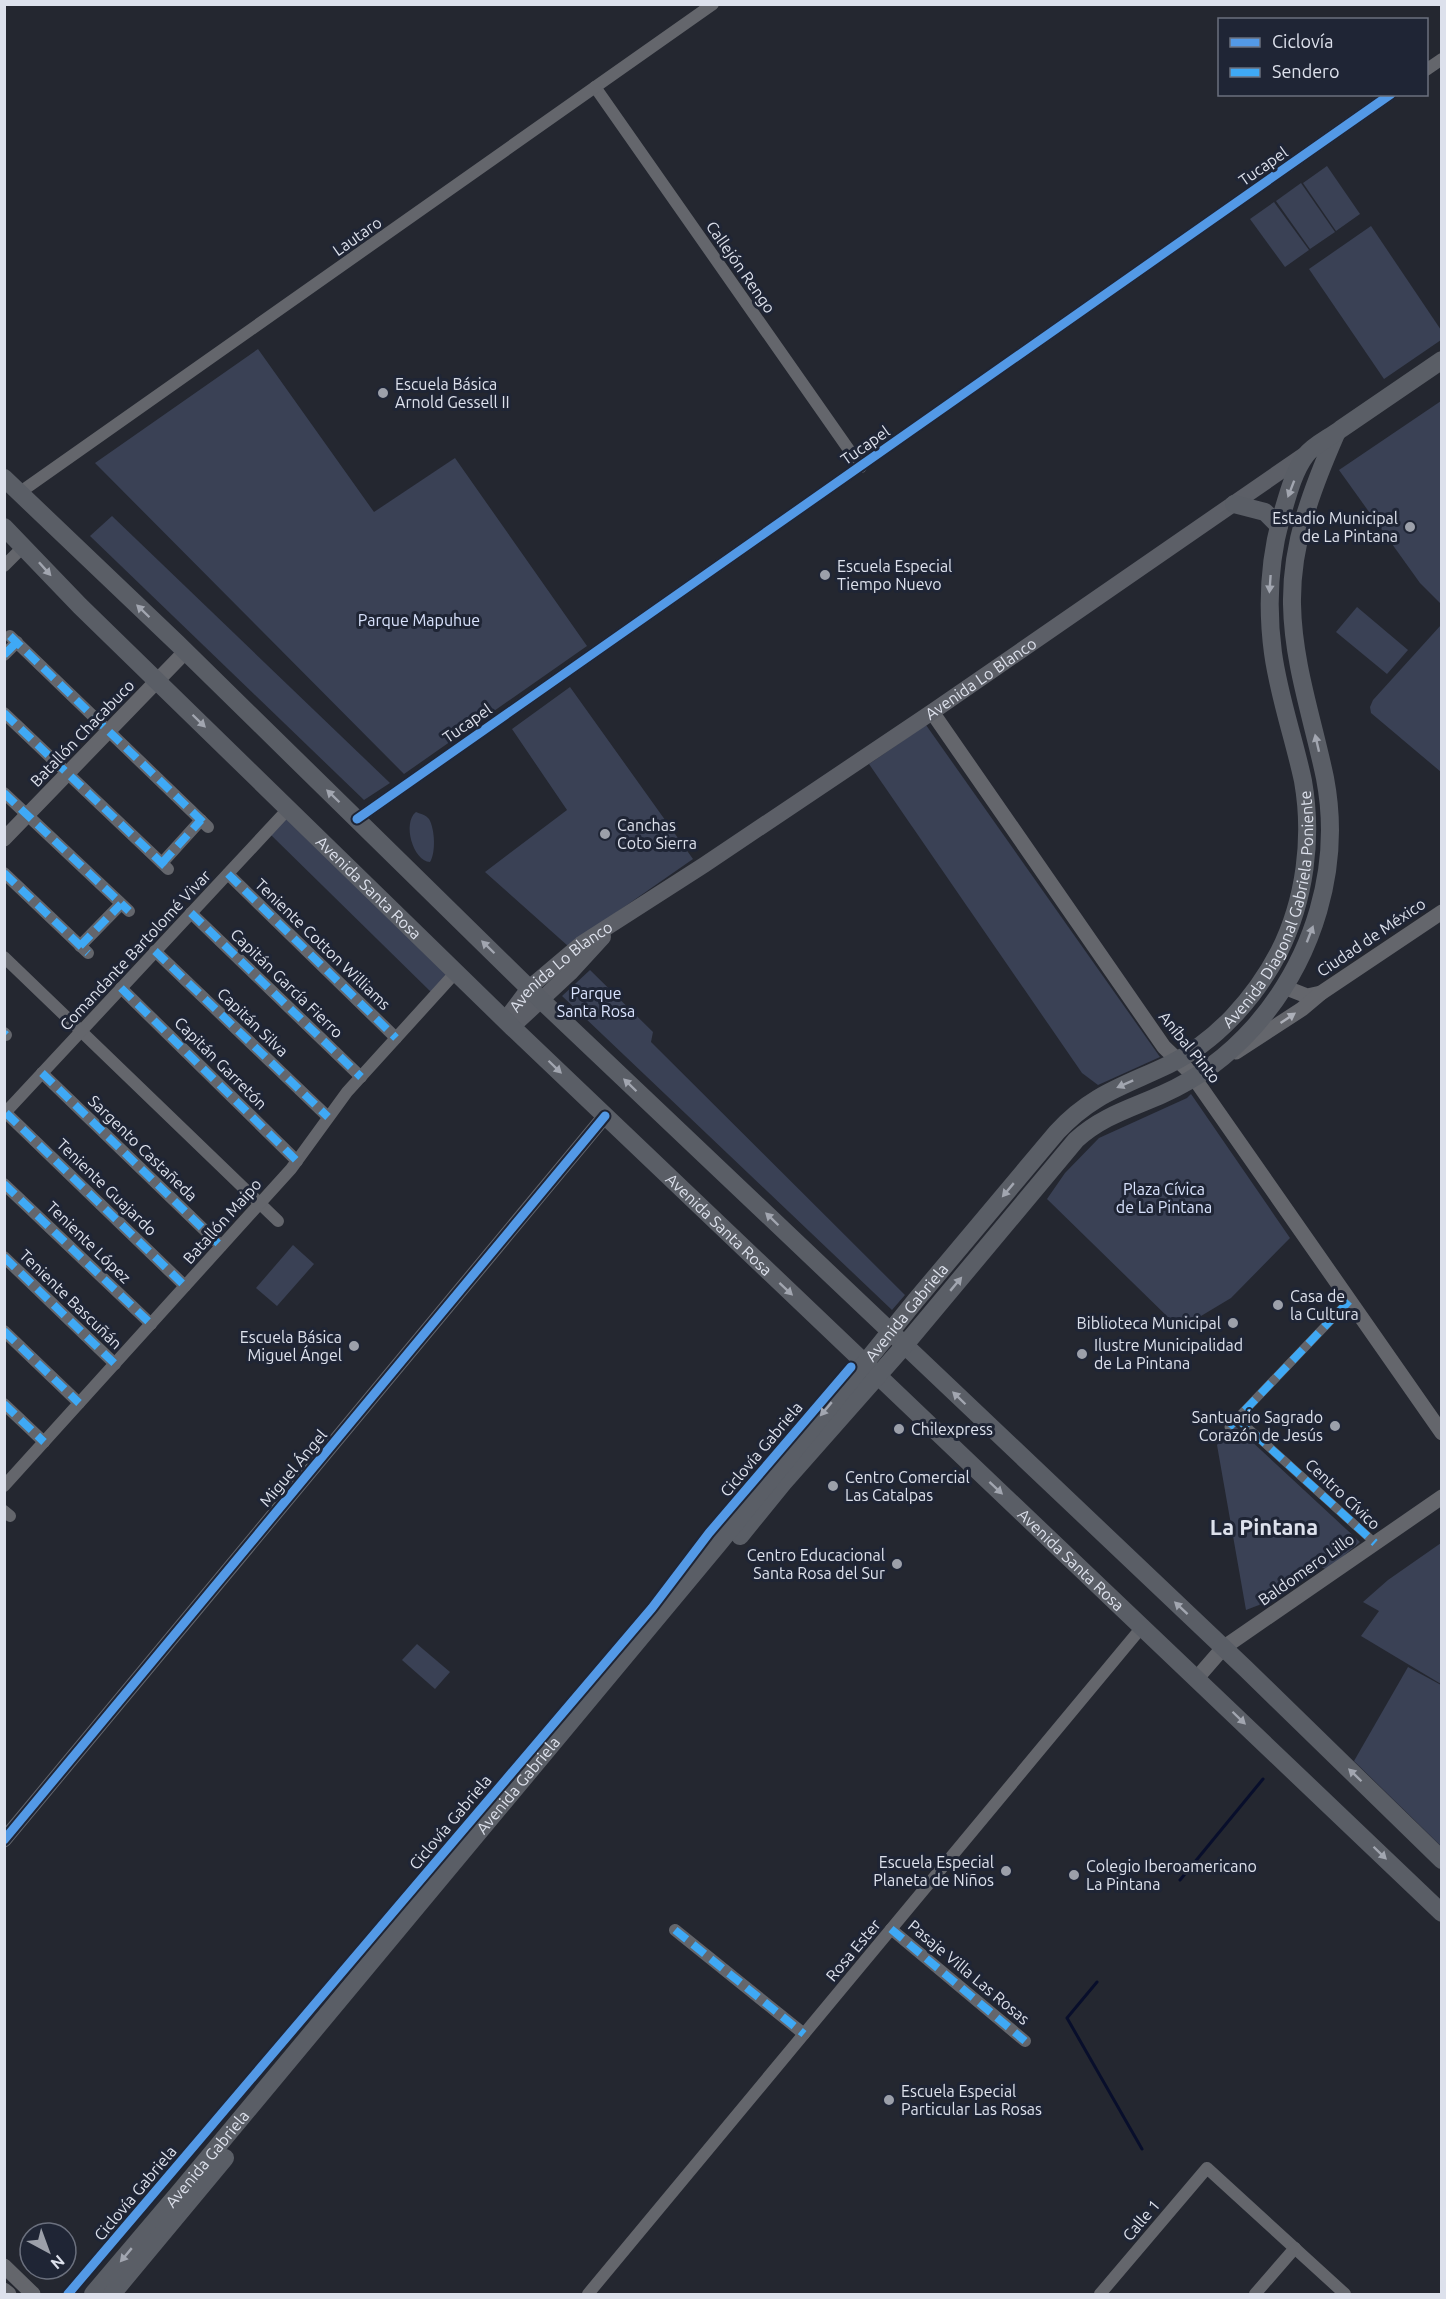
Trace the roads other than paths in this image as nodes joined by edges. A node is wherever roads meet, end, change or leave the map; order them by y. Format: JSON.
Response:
{"nodes":[{"id":1,"x":713,"y":4,"type":"edge"},
{"id":2,"x":1442,"y":59,"type":"edge"},
{"id":3,"x":1428,"y":68,"type":"edge"},
{"id":4,"x":595,"y":87,"type":"junction"},
{"id":5,"x":1388,"y":96,"type":"edge"},
{"id":6,"x":1442,"y":360,"type":"edge"},
{"id":7,"x":1337,"y":432,"type":"junction"},
{"id":8,"x":1306,"y":453,"type":"junction"},
{"id":9,"x":861,"y":467,"type":"junction"},
{"id":10,"x":4,"y":478,"type":"edge"},
{"id":11,"x":19,"y":493,"type":"junction"},
{"id":12,"x":1234,"y":504,"type":"junction"},
{"id":13,"x":1279,"y":526,"type":"junction"},
{"id":14,"x":4,"y":527,"type":"edge"},
{"id":15,"x":24,"y":546,"type":"junction"},
{"id":16,"x":4,"y":566,"type":"edge"},
{"id":17,"x":185,"y":652,"type":"junction"},
{"id":18,"x":4,"y":655,"type":"edge"},
{"id":19,"x":162,"y":676,"type":"junction"},
{"id":20,"x":4,"y":712,"type":"edge"},
{"id":21,"x":932,"y":712,"type":"junction"},
{"id":22,"x":1311,"y":718,"type":"junction"},
{"id":23,"x":1289,"y":724,"type":"junction"},
{"id":24,"x":108,"y":731,"type":"junction"},
{"id":25,"x":68,"y":773,"type":"junction"},
{"id":26,"x":4,"y":793,"type":"edge"},
{"id":27,"x":289,"y":808,"type":"junction"},
{"id":28,"x":28,"y":815,"type":"junction"},
{"id":29,"x":357,"y":819,"type":"junction"},
{"id":30,"x":4,"y":839,"type":"edge"},
{"id":31,"x":4,"y":873,"type":"edge"},
{"id":32,"x":228,"y":874,"type":"junction"},
{"id":33,"x":1442,"y":912,"type":"edge"},
{"id":34,"x":191,"y":913,"type":"junction"},
{"id":35,"x":155,"y":951,"type":"junction"},
{"id":36,"x":4,"y":957,"type":"edge"},
{"id":37,"x":456,"y":972,"type":"junction"},
{"id":38,"x":1261,"y":982,"type":"junction"},
{"id":39,"x":1284,"y":987,"type":"junction"},
{"id":40,"x":121,"y":988,"type":"junction"},
{"id":41,"x":1321,"y":993,"type":"junction"},
{"id":42,"x":535,"y":994,"type":"junction"},
{"id":43,"x":509,"y":1023,"type":"junction"},
{"id":44,"x":81,"y":1031,"type":"junction"},
{"id":45,"x":396,"y":1038,"type":"junction"},
{"id":46,"x":1220,"y":1059,"type":"junction"},
{"id":47,"x":1178,"y":1060,"type":"junction"},
{"id":48,"x":42,"y":1073,"type":"junction"},
{"id":49,"x":361,"y":1077,"type":"junction"},
{"id":50,"x":1194,"y":1078,"type":"junction"},
{"id":51,"x":5,"y":1113,"type":"edge"},
{"id":52,"x":605,"y":1116,"type":"junction"},
{"id":53,"x":328,"y":1117,"type":"junction"},
{"id":54,"x":297,"y":1161,"type":"junction"},
{"id":55,"x":4,"y":1184,"type":"edge"},
{"id":56,"x":260,"y":1203,"type":"junction"},
{"id":57,"x":278,"y":1221,"type":"dead end"},
{"id":58,"x":221,"y":1246,"type":"junction"},
{"id":59,"x":4,"y":1257,"type":"edge"},
{"id":60,"x":185,"y":1286,"type":"junction"},
{"id":61,"x":1350,"y":1301,"type":"junction"},
{"id":62,"x":151,"y":1324,"type":"junction"},
{"id":63,"x":4,"y":1331,"type":"edge"},
{"id":64,"x":890,"y":1332,"type":"junction"},
{"id":65,"x":904,"y":1346,"type":"junction"},
{"id":66,"x":115,"y":1364,"type":"junction"},
{"id":67,"x":870,"y":1370,"type":"junction"},
{"id":68,"x":79,"y":1403,"type":"junction"},
{"id":69,"x":4,"y":1404,"type":"edge"},
{"id":70,"x":1237,"y":1418,"type":"junction"},
{"id":71,"x":1229,"y":1427,"type":"dead end"},
{"id":72,"x":1442,"y":1433,"type":"edge"},
{"id":73,"x":44,"y":1442,"type":"junction"},
{"id":74,"x":4,"y":1486,"type":"edge"},
{"id":75,"x":1442,"y":1497,"type":"edge"},
{"id":76,"x":1375,"y":1543,"type":"junction"},
{"id":77,"x":1142,"y":1627,"type":"junction"},
{"id":78,"x":1223,"y":1648,"type":"junction"},
{"id":79,"x":1197,"y":1678,"type":"junction"},
{"id":80,"x":4,"y":1840,"type":"edge"},
{"id":81,"x":1442,"y":1860,"type":"edge"},
{"id":82,"x":1442,"y":1913,"type":"edge"},
{"id":83,"x":891,"y":1929,"type":"junction"},
{"id":84,"x":675,"y":1930,"type":"dead end"},
{"id":85,"x":804,"y":2034,"type":"junction"},
{"id":86,"x":1025,"y":2041,"type":"dead end"},
{"id":87,"x":1295,"y":2248,"type":"junction"},
{"id":88,"x":4,"y":2266,"type":"edge"},
{"id":89,"x":4,"y":2290,"type":"edge"},
{"id":90,"x":9,"y":2295,"type":"edge"},
{"id":91,"x":33,"y":2295,"type":"edge"},
{"id":92,"x":93,"y":2295,"type":"edge"},
{"id":93,"x":112,"y":2295,"type":"edge"},
{"id":94,"x":588,"y":2295,"type":"edge"},
{"id":95,"x":1100,"y":2295,"type":"edge"},
{"id":96,"x":1255,"y":2295,"type":"edge"},
{"id":97,"x":1345,"y":2295,"type":"edge"}],
"edges":[{"from":1,"to":4,"type":"street","name":"Lautaro"},
{"from":2,"to":3,"type":"street"},
{"from":4,"to":9,"type":"street","name":"Callejón Rengo"},
{"from":4,"to":11,"type":"street","name":"Lautaro"},
{"from":5,"to":9,"type":"street","name":"Tucapel"},
{"from":6,"to":7,"type":"main road","name":"Avenida Lo Blanco"},
{"from":7,"to":8,"type":"main road","name":"Avenida Lo Blanco"},
{"from":7,"to":22,"type":"main road","name":"Avenida Diagonal Gabriela Poniente"},
{"from":8,"to":12,"type":"main road","name":"Avenida Lo Blanco"},
{"from":8,"to":13,"type":"main road","name":"Avenida Diagonal Gabriela Poniente","one_way":true},
{"from":9,"to":29,"type":"street","name":"Tucapel"},
{"from":10,"to":11,"type":"main road"},
{"from":17,"to":11,"type":"main road","one_way":true},
{"from":12,"to":13,"type":"main road"},
{"from":12,"to":21,"type":"main road","name":"Avenida Lo Blanco"},
{"from":13,"to":23,"type":"main road","name":"Avenida Diagonal Gabriela Poniente","one_way":true},
{"from":14,"to":15,"type":"main road","name":"Avenida Santa Rosa"},
{"from":15,"to":16,"type":"street"},
{"from":15,"to":19,"type":"main road","name":"Avenida Santa Rosa","one_way":true},
{"from":17,"to":19,"type":"street","name":"Batallón Chacabuco"},
{"from":29,"to":17,"type":"main road","one_way":true},
{"from":18,"to":24,"type":"street"},
{"from":19,"to":24,"type":"street","name":"Batallón Chacabuco"},
{"from":19,"to":27,"type":"main road","name":"Avenida Santa Rosa","one_way":true},
{"from":20,"to":25,"type":"street"},
{"from":21,"to":42,"type":"main road","name":"Avenida Lo Blanco"},
{"from":21,"to":47,"type":"street","name":"Aníbal Pinto"},
{"from":22,"to":23,"type":"main road"},
{"from":39,"to":22,"type":"main road","name":"Avenida Diagonal Gabriela Poniente","one_way":true},
{"from":23,"to":38,"type":"main road","name":"Avenida Diagonal Gabriela Poniente"},
{"from":24,"to":25,"type":"street","name":"Batallón Chacabuco"},
{"from":24,"to":25,"type":"street"},
{"from":25,"to":28,"type":"street","name":"Batallón Chacabuco"},
{"from":26,"to":28,"type":"street"},
{"from":27,"to":32,"type":"street","name":"Comandante Bartolomé Vivar"},
{"from":27,"to":37,"type":"main road","name":"Avenida Santa Rosa"},
{"from":28,"to":30,"type":"street","name":"Batallón Chacabuco"},
{"from":28,"to":31,"type":"street"},
{"from":42,"to":29,"type":"main road","one_way":true},
{"from":32,"to":34,"type":"street","name":"Comandante Bartolomé Vivar"},
{"from":32,"to":45,"type":"street","name":"Teniente Cotton Williams"},
{"from":33,"to":41,"type":"street","name":"Ciudad de México"},
{"from":34,"to":35,"type":"street","name":"Comandante Bartolomé Vivar"},
{"from":34,"to":49,"type":"street","name":"Capitán García Fierro"},
{"from":35,"to":40,"type":"street","name":"Comandante Bartolomé Vivar"},
{"from":35,"to":53,"type":"street","name":"Capitán Silva"},
{"from":36,"to":44,"type":"street"},
{"from":37,"to":43,"type":"main road","name":"Avenida Santa Rosa"},
{"from":37,"to":45,"type":"street","name":"Batallón Maipo"},
{"from":38,"to":39,"type":"main road"},
{"from":38,"to":47,"type":"main road","name":"Avenida Diagonal Gabriela Poniente"},
{"from":39,"to":41,"type":"street","name":"Ciudad de México"},
{"from":39,"to":46,"type":"main road","name":"Avenida Diagonal Gabriela Poniente"},
{"from":40,"to":44,"type":"street","name":"Comandante Bartolomé Vivar"},
{"from":40,"to":54,"type":"street","name":"Capitán Garretón"},
{"from":46,"to":41,"type":"street","name":"Ciudad de México","one_way":true},
{"from":42,"to":43,"type":"main road","name":"Avenida Lo Blanco"},
{"from":64,"to":42,"type":"main road","one_way":true},
{"from":43,"to":52,"type":"main road","name":"Avenida Santa Rosa","one_way":true},
{"from":44,"to":48,"type":"street","name":"Comandante Bartolomé Vivar"},
{"from":44,"to":56,"type":"street"},
{"from":45,"to":49,"type":"street","name":"Batallón Maipo"},
{"from":46,"to":50,"type":"main road","name":"Avenida Diagonal Gabriela Poniente"},
{"from":47,"to":50,"type":"street","name":"Aníbal Pinto"},
{"from":47,"to":64,"type":"main road","name":"Avenida Gabriela","one_way":true},
{"from":48,"to":51,"type":"street","name":"Comandante Bartolomé Vivar"},
{"from":48,"to":58,"type":"street","name":"Sargento Castañeda"},
{"from":49,"to":53,"type":"street","name":"Batallón Maipo"},
{"from":50,"to":61,"type":"street","name":"Aníbal Pinto"},
{"from":65,"to":50,"type":"main road","name":"Avenida Gabriela","one_way":true},
{"from":51,"to":60,"type":"street","name":"Teniente Guajardo"},
{"from":52,"to":67,"type":"main road","name":"Avenida Santa Rosa","one_way":true},
{"from":52,"to":80,"type":"street","name":"Miguel Ángel"},
{"from":53,"to":54,"type":"street","name":"Batallón Maipo"},
{"from":54,"to":56,"type":"street","name":"Batallón Maipo"},
{"from":55,"to":62,"type":"street","name":"Teniente López"},
{"from":56,"to":57,"type":"street"},
{"from":56,"to":58,"type":"street","name":"Batallón Maipo"},
{"from":58,"to":60,"type":"street","name":"Batallón Maipo"},
{"from":59,"to":66,"type":"street","name":"Teniente Bascuñán"},
{"from":60,"to":62,"type":"street","name":"Batallón Maipo"},
{"from":61,"to":70,"type":"street"},
{"from":61,"to":72,"type":"street","name":"Aníbal Pinto"},
{"from":62,"to":66,"type":"street","name":"Batallón Maipo"},
{"from":63,"to":68,"type":"street"},
{"from":64,"to":65,"type":"main road"},
{"from":64,"to":67,"type":"main road","name":"Avenida Gabriela"},
{"from":65,"to":67,"type":"main road","name":"Avenida Gabriela"},
{"from":78,"to":65,"type":"main road","one_way":true},
{"from":66,"to":68,"type":"street","name":"Batallón Maipo"},
{"from":67,"to":77,"type":"main road","name":"Avenida Santa Rosa","one_way":true},
{"from":67,"to":92,"type":"main road","name":"Avenida Gabriela","one_way":true},
{"from":67,"to":93,"type":"main road","name":"Avenida Gabriela"},
{"from":68,"to":73,"type":"street","name":"Batallón Maipo"},
{"from":69,"to":73,"type":"street"},
{"from":70,"to":71,"type":"street"},
{"from":70,"to":76,"type":"street","name":"Centro Cívico"},
{"from":73,"to":74,"type":"street","name":"Batallón Maipo"},
{"from":75,"to":76,"type":"street","name":"Baldomero Lillo"},
{"from":76,"to":78,"type":"street","name":"Baldomero Lillo"},
{"from":77,"to":79,"type":"main road","name":"Avenida Santa Rosa"},
{"from":77,"to":83,"type":"street","name":"Rosa Ester"},
{"from":78,"to":79,"type":"street","name":"Baldomero Lillo"},
{"from":81,"to":78,"type":"main road","one_way":true},
{"from":79,"to":82,"type":"main road","name":"Avenida Santa Rosa","one_way":true},
{"from":83,"to":85,"type":"street","name":"Rosa Ester"},
{"from":83,"to":86,"type":"street","name":"Pasaje Villa Las Rosas"},
{"from":84,"to":85,"type":"street"},
{"from":85,"to":94,"type":"street","name":"Rosa Ester"},
{"from":87,"to":95,"type":"street","name":"Calle 1"},
{"from":87,"to":96,"type":"street"},
{"from":87,"to":97,"type":"street"},
{"from":88,"to":91,"type":"street"},
{"from":89,"to":90,"type":"street"}]}
